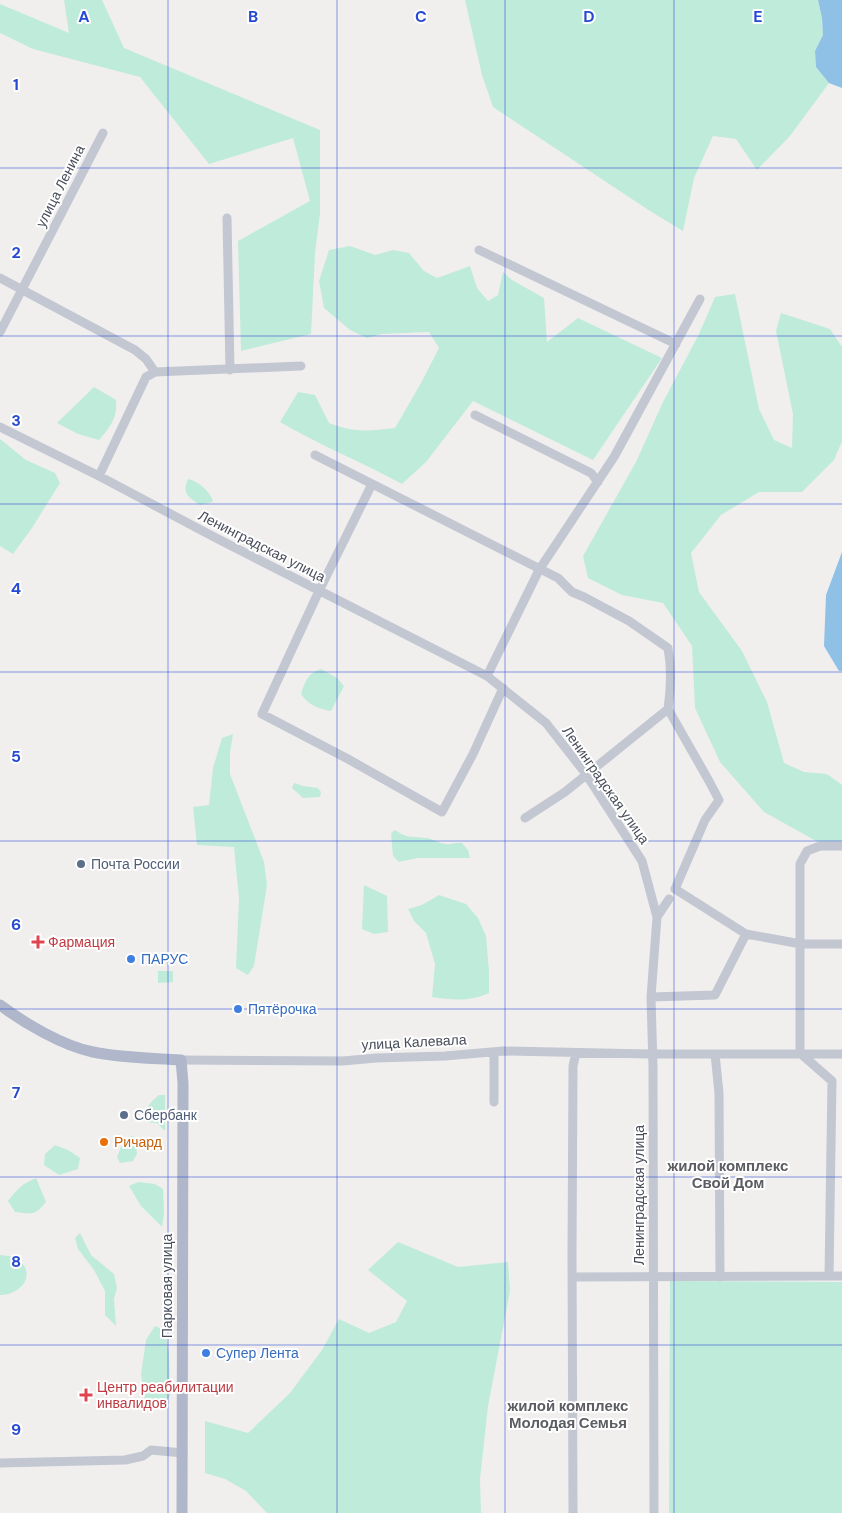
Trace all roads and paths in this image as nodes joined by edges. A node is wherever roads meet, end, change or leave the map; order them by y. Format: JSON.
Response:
{"nodes":[{"id":1,"x":103,"y":133,"type":"dead end"},
{"id":2,"x":227,"y":218,"type":"dead end"},
{"id":3,"x":479,"y":250,"type":"dead end"},
{"id":4,"x":0,"y":278,"type":"edge"},
{"id":5,"x":22,"y":289,"type":"junction"},
{"id":6,"x":700,"y":299,"type":"dead end"},
{"id":7,"x":0,"y":332,"type":"edge"},
{"id":8,"x":676,"y":344,"type":"junction"},
{"id":9,"x":301,"y":366,"type":"dead end"},
{"id":10,"x":230,"y":370,"type":"junction"},
{"id":11,"x":155,"y":372,"type":"junction"},
{"id":12,"x":474,"y":416,"type":"dead end"},
{"id":13,"x":0,"y":427,"type":"edge"},
{"id":14,"x":315,"y":455,"type":"dead end"},
{"id":15,"x":99,"y":476,"type":"junction"},
{"id":16,"x":598,"y":482,"type":"junction"},
{"id":17,"x":372,"y":484,"type":"junction"},
{"id":18,"x":539,"y":570,"type":"junction"},
{"id":19,"x":318,"y":591,"type":"junction"},
{"id":20,"x":487,"y":676,"type":"junction"},
{"id":21,"x":503,"y":688,"type":"junction"},
{"id":22,"x":668,"y":709,"type":"junction"},
{"id":23,"x":586,"y":774,"type":"junction"},
{"id":24,"x":525,"y":818,"type":"dead end"},
{"id":25,"x":842,"y":846,"type":"edge"},
{"id":26,"x":669,"y":899,"type":"dead end"},
{"id":27,"x":658,"y":917,"type":"junction"},
{"id":28,"x":746,"y":934,"type":"junction"},
{"id":29,"x":801,"y":944,"type":"junction"},
{"id":30,"x":842,"y":944,"type":"edge"},
{"id":31,"x":651,"y":997,"type":"junction"},
{"id":32,"x":0,"y":1005,"type":"edge"},
{"id":33,"x":494,"y":1052,"type":"junction"},
{"id":34,"x":576,"y":1053,"type":"junction"},
{"id":35,"x":800,"y":1053,"type":"junction"},
{"id":36,"x":652,"y":1054,"type":"junction"},
{"id":37,"x":715,"y":1054,"type":"junction"},
{"id":38,"x":842,"y":1054,"type":"edge"},
{"id":39,"x":181,"y":1060,"type":"junction"},
{"id":40,"x":494,"y":1102,"type":"dead end"},
{"id":41,"x":720,"y":1276,"type":"junction"},
{"id":42,"x":829,"y":1276,"type":"junction"},
{"id":43,"x":842,"y":1276,"type":"edge"},
{"id":44,"x":572,"y":1277,"type":"junction"},
{"id":45,"x":653,"y":1277,"type":"junction"},
{"id":46,"x":183,"y":1453,"type":"junction"},
{"id":47,"x":0,"y":1463,"type":"edge"},
{"id":48,"x":182,"y":1513,"type":"edge"},
{"id":49,"x":573,"y":1513,"type":"edge"},
{"id":50,"x":654,"y":1513,"type":"edge"}],
"edges":[{"from":1,"to":5,"type":"street","name":"улица Ленина"},
{"from":2,"to":10,"type":"street"},
{"from":3,"to":8,"type":"street"},
{"from":4,"to":5,"type":"street"},
{"from":5,"to":7,"type":"street","name":"улица Ленина"},
{"from":5,"to":11,"type":"street"},
{"from":6,"to":8,"type":"street"},
{"from":8,"to":16,"type":"street"},
{"from":9,"to":10,"type":"street"},
{"from":10,"to":11,"type":"street"},
{"from":11,"to":15,"type":"street"},
{"from":12,"to":16,"type":"street"},
{"from":13,"to":15,"type":"street","name":"Ленинградская улица"},
{"from":14,"to":17,"type":"street"},
{"from":15,"to":19,"type":"street","name":"Ленинградская улица"},
{"from":16,"to":18,"type":"street"},
{"from":17,"to":18,"type":"street"},
{"from":17,"to":19,"type":"street"},
{"from":18,"to":20,"type":"street"},
{"from":18,"to":22,"type":"street"},
{"from":19,"to":20,"type":"street","name":"Ленинградская улица"},
{"from":19,"to":21,"type":"street"},
{"from":20,"to":21,"type":"street","name":"Ленинградская улица"},
{"from":21,"to":23,"type":"street","name":"Ленинградская улица"},
{"from":22,"to":23,"type":"street"},
{"from":22,"to":28,"type":"street"},
{"from":23,"to":24,"type":"street"},
{"from":23,"to":27,"type":"street","name":"Ленинградская улица"},
{"from":25,"to":29,"type":"street"},
{"from":26,"to":27,"type":"street"},
{"from":27,"to":31,"type":"street","name":"Ленинградская улица"},
{"from":28,"to":29,"type":"street"},
{"from":28,"to":31,"type":"street"},
{"from":29,"to":30,"type":"street"},
{"from":29,"to":35,"type":"street"},
{"from":31,"to":36,"type":"street","name":"Ленинградская улица"},
{"from":32,"to":39,"type":"main road","name":"улица Калевала"},
{"from":33,"to":34,"type":"street","name":"улица Калевала"},
{"from":33,"to":39,"type":"street","name":"улица Калевала"},
{"from":33,"to":40,"type":"street"},
{"from":34,"to":36,"type":"street","name":"улица Калевала"},
{"from":34,"to":44,"type":"street"},
{"from":35,"to":37,"type":"street","name":"улица Калевала"},
{"from":35,"to":38,"type":"street","name":"улица Калевала"},
{"from":35,"to":42,"type":"street"},
{"from":36,"to":37,"type":"street","name":"улица Калевала"},
{"from":36,"to":45,"type":"street","name":"Ленинградская улица"},
{"from":37,"to":41,"type":"street"},
{"from":39,"to":46,"type":"main road","name":"Парковая улица"},
{"from":41,"to":42,"type":"street"},
{"from":41,"to":45,"type":"street"},
{"from":42,"to":43,"type":"street"},
{"from":44,"to":45,"type":"street"},
{"from":44,"to":49,"type":"street"},
{"from":45,"to":50,"type":"street","name":"Ленинградская улица"},
{"from":46,"to":47,"type":"street"},
{"from":46,"to":48,"type":"main road","name":"Парковая улица"}]}
